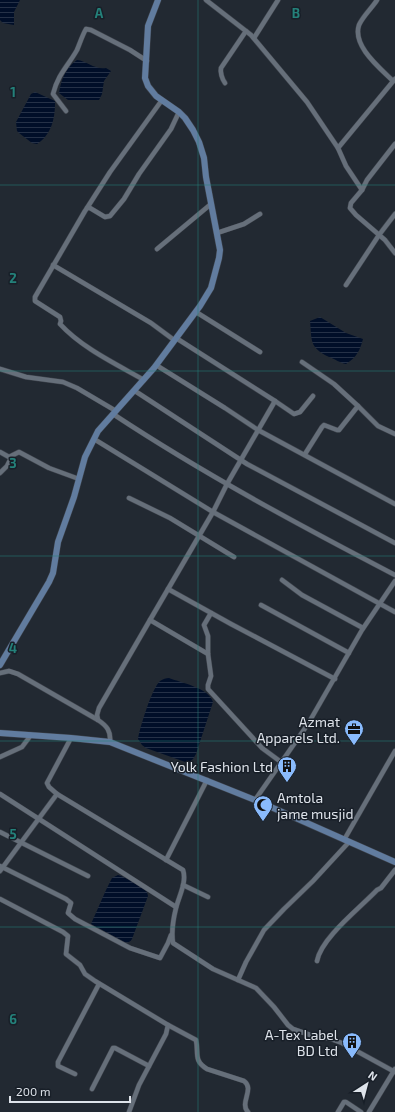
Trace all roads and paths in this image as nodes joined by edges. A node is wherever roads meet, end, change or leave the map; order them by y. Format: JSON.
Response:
{"nodes":[{"id":1,"x":158,"y":0,"type":"edge"},
{"id":2,"x":206,"y":0,"type":"edge"},
{"id":3,"x":278,"y":0,"type":"edge"},
{"id":4,"x":378,"y":0,"type":"edge"},
{"id":5,"x":246,"y":31,"type":"junction"},
{"id":6,"x":254,"y":38,"type":"junction"},
{"id":7,"x":147,"y":61,"type":"junction"},
{"id":8,"x":394,"y":80,"type":"edge"},
{"id":9,"x":225,"y":83,"type":"dead end"},
{"id":10,"x":162,"y":100,"type":"junction"},
{"id":11,"x":66,"y":111,"type":"dead end"},
{"id":12,"x":179,"y":112,"type":"junction"},
{"id":13,"x":395,"y":144,"type":"edge"},
{"id":14,"x":338,"y":148,"type":"junction"},
{"id":15,"x":362,"y":190,"type":"junction"},
{"id":16,"x":211,"y":204,"type":"junction"},
{"id":17,"x":88,"y":208,"type":"junction"},
{"id":18,"x":260,"y":214,"type":"dead end"},
{"id":19,"x":395,"y":214,"type":"edge"},
{"id":20,"x":217,"y":233,"type":"junction"},
{"id":21,"x":379,"y":235,"type":"junction"},
{"id":22,"x":157,"y":249,"type":"dead end"},
{"id":23,"x":395,"y":253,"type":"edge"},
{"id":24,"x":53,"y":265,"type":"junction"},
{"id":25,"x":346,"y":285,"type":"dead end"},
{"id":26,"x":196,"y":312,"type":"junction"},
{"id":27,"x":175,"y":339,"type":"junction"},
{"id":28,"x":260,"y":352,"type":"dead end"},
{"id":29,"x":302,"y":362,"type":"dead end"},
{"id":30,"x":156,"y":365,"type":"junction"},
{"id":31,"x":0,"y":369,"type":"edge"},
{"id":32,"x":144,"y":380,"type":"junction"},
{"id":33,"x":135,"y":391,"type":"junction"},
{"id":34,"x":313,"y":396,"type":"dead end"},
{"id":35,"x":275,"y":401,"type":"junction"},
{"id":36,"x":358,"y":406,"type":"junction"},
{"id":37,"x":115,"y":413,"type":"junction"},
{"id":38,"x":258,"y":430,"type":"junction"},
{"id":39,"x":395,"y":434,"type":"edge"},
{"id":40,"x":94,"y":439,"type":"junction"},
{"id":41,"x":0,"y":452,"type":"edge"},
{"id":42,"x":305,"y":454,"type":"junction"},
{"id":43,"x":12,"y":456,"type":"junction"},
{"id":44,"x":242,"y":460,"type":"junction"},
{"id":45,"x":0,"y":473,"type":"edge"},
{"id":46,"x":79,"y":479,"type":"junction"},
{"id":47,"x":227,"y":484,"type":"junction"},
{"id":48,"x":129,"y":498,"type":"dead end"},
{"id":49,"x":395,"y":504,"type":"edge"},
{"id":50,"x":213,"y":512,"type":"junction"},
{"id":51,"x":200,"y":535,"type":"junction"},
{"id":52,"x":395,"y":543,"type":"edge"},
{"id":53,"x":234,"y":557,"type":"dead end"},
{"id":54,"x":395,"y":576,"type":"edge"},
{"id":55,"x":282,"y":580,"type":"dead end"},
{"id":56,"x":395,"y":581,"type":"edge"},
{"id":57,"x":168,"y":588,"type":"junction"},
{"id":58,"x":380,"y":603,"type":"junction"},
{"id":59,"x":261,"y":605,"type":"dead end"},
{"id":60,"x":395,"y":612,"type":"edge"},
{"id":61,"x":211,"y":613,"type":"junction"},
{"id":62,"x":150,"y":620,"type":"junction"},
{"id":63,"x":363,"y":628,"type":"junction"},
{"id":64,"x":349,"y":653,"type":"junction"},
{"id":65,"x":208,"y":654,"type":"junction"},
{"id":66,"x":0,"y":665,"type":"edge"},
{"id":67,"x":0,"y":673,"type":"edge"},
{"id":68,"x":335,"y":679,"type":"junction"},
{"id":69,"x":98,"y":720,"type":"junction"},
{"id":70,"x":0,"y":733,"type":"edge"},
{"id":71,"x":31,"y":735,"type":"junction"},
{"id":72,"x":71,"y":738,"type":"junction"},
{"id":73,"x":110,"y":742,"type":"junction"},
{"id":74,"x":395,"y":751,"type":"edge"},
{"id":75,"x":0,"y":757,"type":"edge"},
{"id":76,"x":281,"y":762,"type":"junction"},
{"id":77,"x":207,"y":780,"type":"junction"},
{"id":78,"x":0,"y":794,"type":"edge"},
{"id":79,"x":57,"y":794,"type":"junction"},
{"id":80,"x":255,"y":800,"type":"junction"},
{"id":81,"x":38,"y":819,"type":"junction"},
{"id":82,"x":0,"y":832,"type":"edge"},
{"id":83,"x":346,"y":841,"type":"junction"},
{"id":84,"x":20,"y":842,"type":"junction"},
{"id":85,"x":166,"y":860,"type":"junction"},
{"id":86,"x":395,"y":862,"type":"edge"},
{"id":87,"x":1,"y":868,"type":"edge"},
{"id":88,"x":395,"y":870,"type":"edge"},
{"id":89,"x":88,"y":876,"type":"dead end"},
{"id":90,"x":183,"y":885,"type":"junction"},
{"id":91,"x":208,"y":898,"type":"dead end"},
{"id":92,"x":0,"y":899,"type":"edge"},
{"id":93,"x":176,"y":907,"type":"junction"},
{"id":94,"x":171,"y":943,"type":"junction"},
{"id":95,"x":317,"y":961,"type":"dead end"},
{"id":96,"x":238,"y":980,"type":"junction"},
{"id":97,"x":99,"y":984,"type":"junction"},
{"id":98,"x":168,"y":1025,"type":"junction"},
{"id":99,"x":149,"y":1066,"type":"junction"},
{"id":100,"x":395,"y":1070,"type":"edge"},
{"id":101,"x":75,"y":1074,"type":"dead end"},
{"id":102,"x":92,"y":1089,"type":"dead end"},
{"id":103,"x":129,"y":1112,"type":"edge"},
{"id":104,"x":248,"y":1112,"type":"edge"},
{"id":105,"x":338,"y":1112,"type":"edge"},
{"id":106,"x":361,"y":1112,"type":"edge"},
{"id":107,"x":369,"y":1112,"type":"edge"}],
"edges":[{"from":1,"to":7,"type":"street"},
{"from":2,"to":5,"type":"street"},
{"from":3,"to":6,"type":"street"},
{"from":4,"to":8,"type":"street"},
{"from":5,"to":6,"type":"street"},
{"from":5,"to":9,"type":"street"},
{"from":6,"to":14,"type":"street"},
{"from":7,"to":10,"type":"street"},
{"from":7,"to":11,"type":"street"},
{"from":8,"to":14,"type":"street"},
{"from":10,"to":12,"type":"street"},
{"from":10,"to":17,"type":"street"},
{"from":12,"to":16,"type":"street"},
{"from":12,"to":17,"type":"street"},
{"from":13,"to":15,"type":"street"},
{"from":14,"to":15,"type":"street"},
{"from":15,"to":21,"type":"street"},
{"from":16,"to":20,"type":"street"},
{"from":16,"to":22,"type":"street"},
{"from":17,"to":24,"type":"street"},
{"from":18,"to":20,"type":"street"},
{"from":19,"to":21,"type":"street"},
{"from":20,"to":26,"type":"street"},
{"from":21,"to":23,"type":"street"},
{"from":21,"to":25,"type":"street"},
{"from":24,"to":27,"type":"street"},
{"from":24,"to":32,"type":"street"},
{"from":26,"to":27,"type":"street"},
{"from":26,"to":28,"type":"street"},
{"from":27,"to":30,"type":"street"},
{"from":27,"to":35,"type":"street"},
{"from":29,"to":36,"type":"street"},
{"from":30,"to":32,"type":"street"},
{"from":30,"to":38,"type":"street"},
{"from":31,"to":37,"type":"street"},
{"from":32,"to":33,"type":"street"},
{"from":33,"to":37,"type":"street"},
{"from":33,"to":44,"type":"street"},
{"from":34,"to":35,"type":"street"},
{"from":35,"to":38,"type":"street"},
{"from":36,"to":39,"type":"street"},
{"from":36,"to":42,"type":"street"},
{"from":37,"to":40,"type":"street"},
{"from":37,"to":47,"type":"street"},
{"from":38,"to":42,"type":"street"},
{"from":38,"to":44,"type":"street"},
{"from":40,"to":46,"type":"street"},
{"from":40,"to":50,"type":"street"},
{"from":41,"to":43,"type":"street"},
{"from":42,"to":49,"type":"street"},
{"from":43,"to":45,"type":"street"},
{"from":43,"to":46,"type":"street"},
{"from":44,"to":47,"type":"street"},
{"from":44,"to":52,"type":"street"},
{"from":46,"to":66,"type":"street"},
{"from":47,"to":50,"type":"street"},
{"from":47,"to":54,"type":"street"},
{"from":48,"to":51,"type":"street"},
{"from":50,"to":51,"type":"street"},
{"from":50,"to":58,"type":"street"},
{"from":51,"to":53,"type":"street"},
{"from":51,"to":57,"type":"street"},
{"from":55,"to":63,"type":"street"},
{"from":56,"to":58,"type":"street"},
{"from":57,"to":61,"type":"street"},
{"from":57,"to":62,"type":"street"},
{"from":58,"to":60,"type":"street"},
{"from":58,"to":63,"type":"street"},
{"from":59,"to":64,"type":"street"},
{"from":61,"to":65,"type":"street"},
{"from":61,"to":68,"type":"street"},
{"from":62,"to":65,"type":"street"},
{"from":62,"to":69,"type":"street"},
{"from":63,"to":64,"type":"street"},
{"from":64,"to":68,"type":"street"},
{"from":65,"to":76,"type":"street"},
{"from":67,"to":69,"type":"street"},
{"from":68,"to":76,"type":"street"},
{"from":69,"to":73,"type":"street"},
{"from":70,"to":71,"type":"street"},
{"from":71,"to":72,"type":"street"},
{"from":71,"to":75,"type":"street"},
{"from":72,"to":73,"type":"street"},
{"from":72,"to":79,"type":"street"},
{"from":73,"to":77,"type":"street"},
{"from":74,"to":83,"type":"street"},
{"from":76,"to":80,"type":"street"},
{"from":77,"to":80,"type":"street"},
{"from":77,"to":85,"type":"street"},
{"from":78,"to":81,"type":"street"},
{"from":79,"to":81,"type":"street"},
{"from":79,"to":85,"type":"street"},
{"from":80,"to":83,"type":"street"},
{"from":81,"to":84,"type":"street"},
{"from":81,"to":93,"type":"street"},
{"from":82,"to":84,"type":"street"},
{"from":83,"to":86,"type":"street"},
{"from":83,"to":96,"type":"street"},
{"from":84,"to":87,"type":"street"},
{"from":84,"to":89,"type":"street"},
{"from":85,"to":90,"type":"street"},
{"from":87,"to":94,"type":"street"},
{"from":88,"to":95,"type":"street"},
{"from":90,"to":91,"type":"street"},
{"from":90,"to":93,"type":"street"},
{"from":92,"to":97,"type":"street"},
{"from":93,"to":94,"type":"street"},
{"from":94,"to":96,"type":"street"},
{"from":96,"to":100,"type":"street"},
{"from":97,"to":98,"type":"street"},
{"from":97,"to":101,"type":"street"},
{"from":98,"to":99,"type":"street"},
{"from":98,"to":104,"type":"street"},
{"from":99,"to":102,"type":"street"},
{"from":99,"to":103,"type":"street"},
{"from":100,"to":107,"type":"street"},
{"from":105,"to":106,"type":"street"}]}
